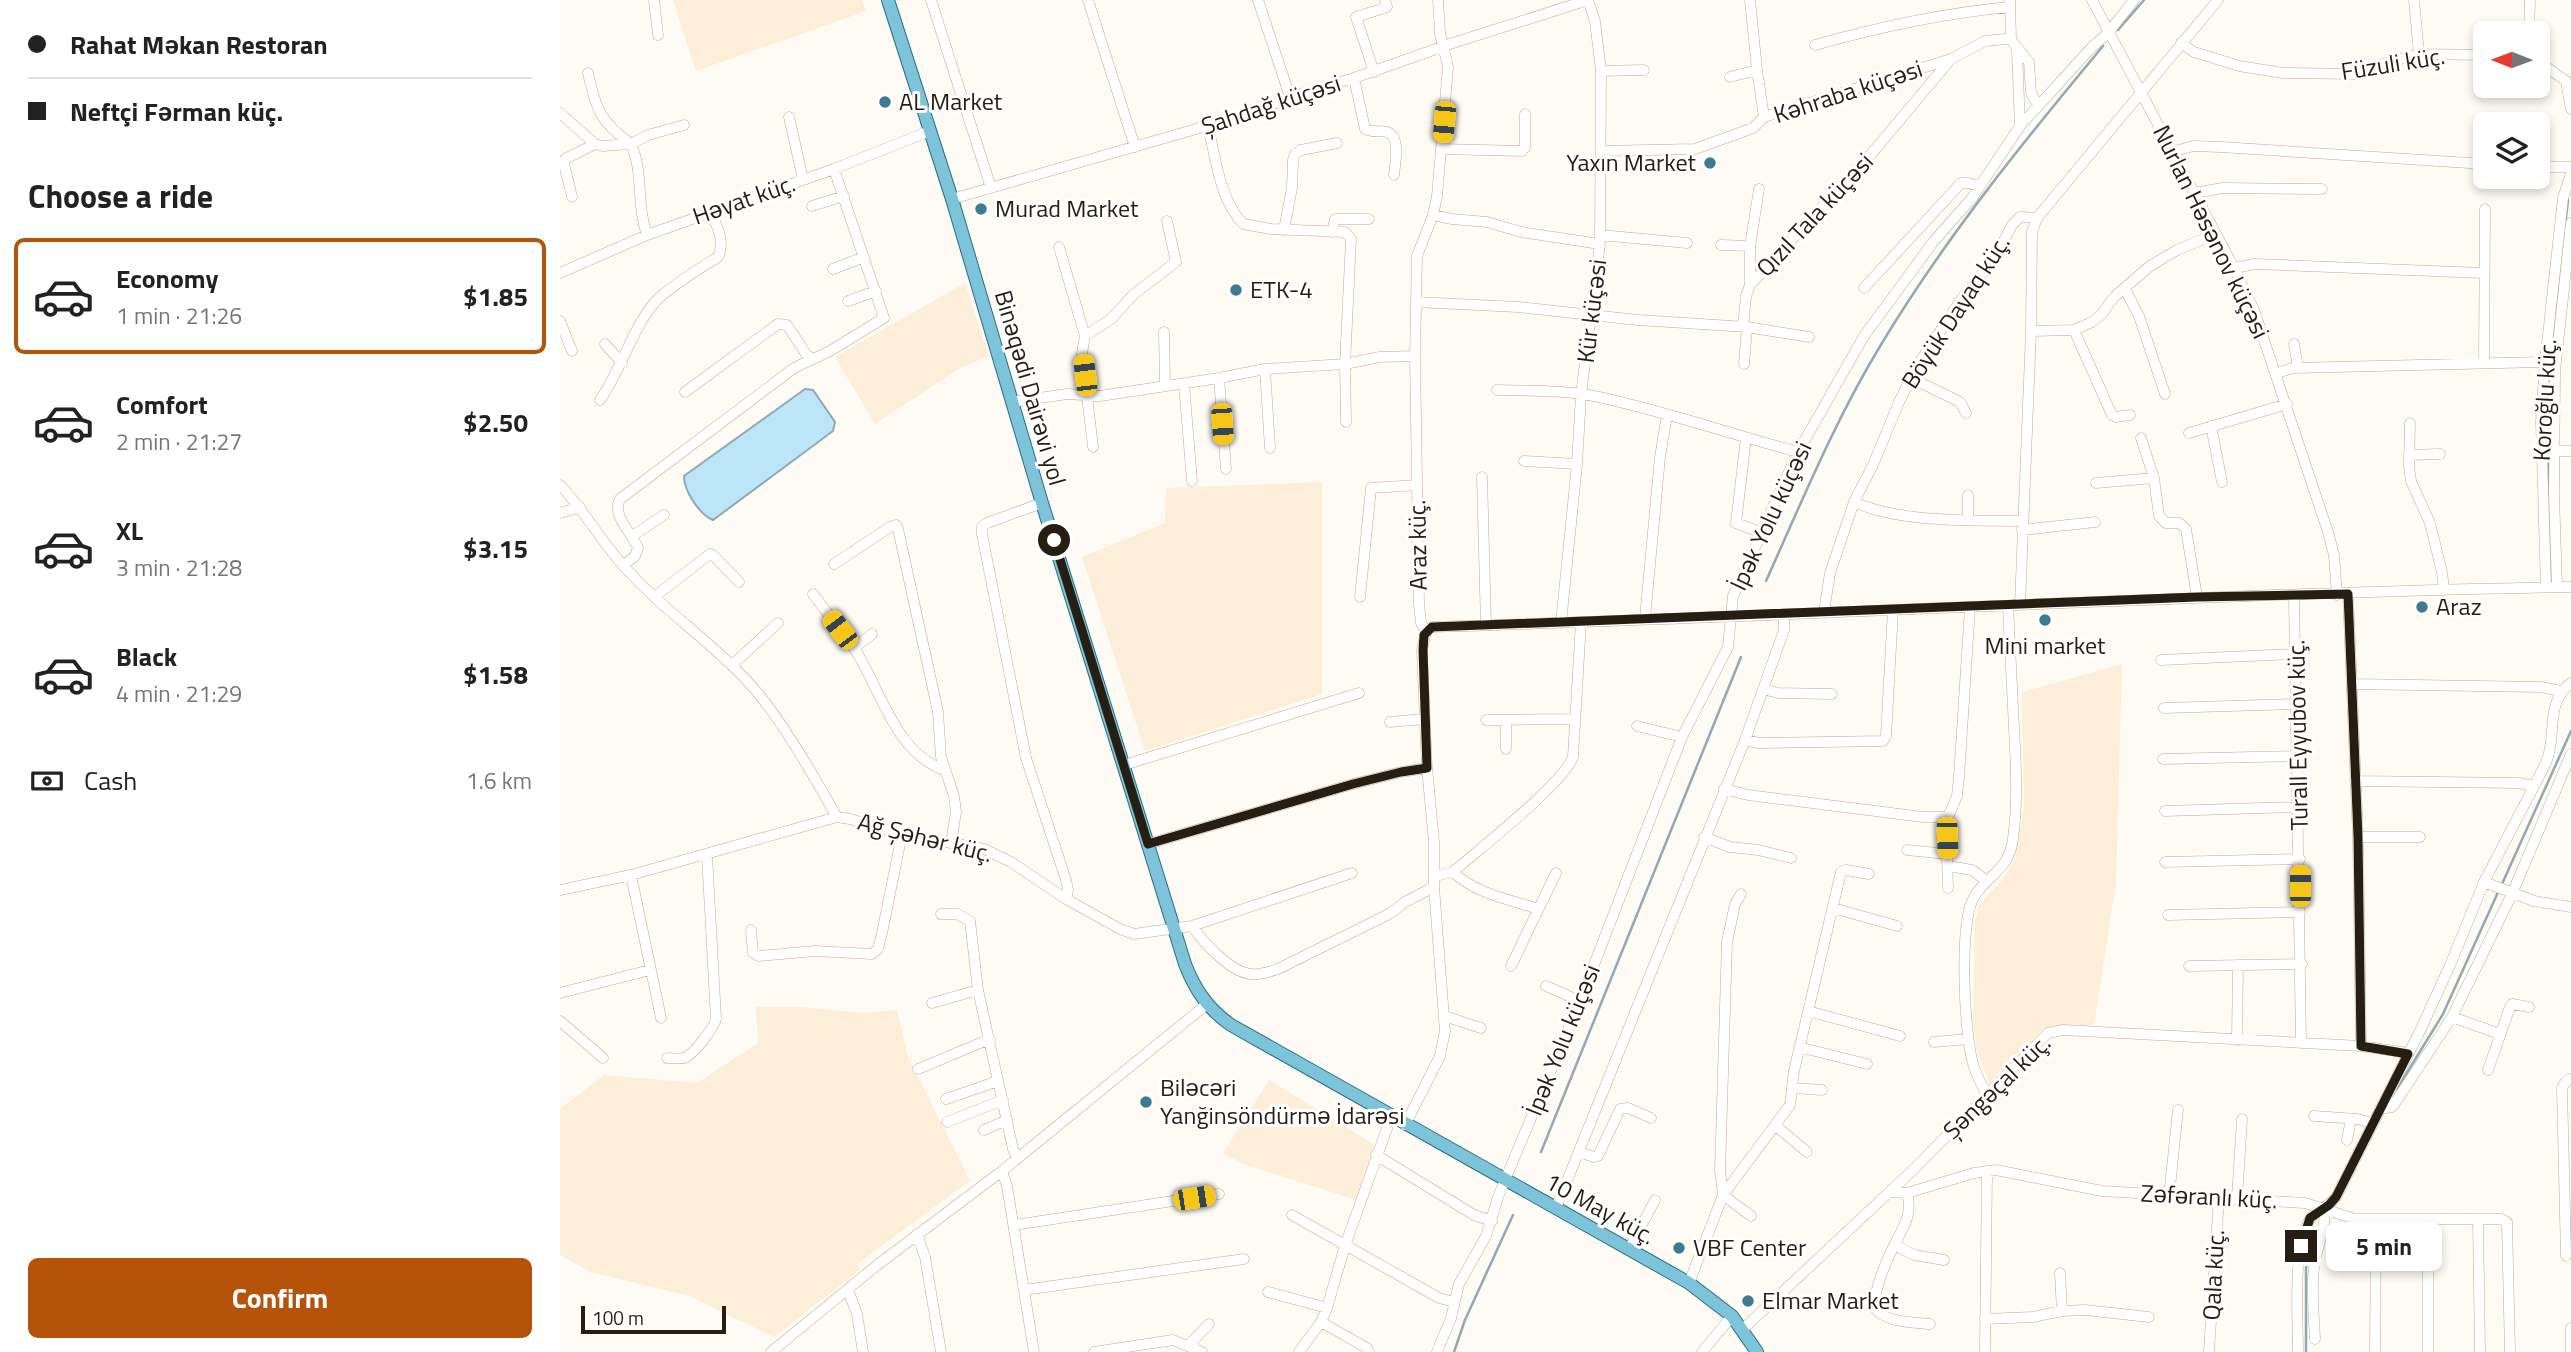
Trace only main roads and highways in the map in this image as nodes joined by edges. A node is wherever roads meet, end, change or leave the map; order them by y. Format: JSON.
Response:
{"nodes":[{"id":1,"x":888,"y":0,"type":"edge"},
{"id":2,"x":1405,"y":1125,"type":"joint"},
{"id":3,"x":1757,"y":1352,"type":"edge"}],
"edges":[{"from":1,"to":2,"type":"main road","name":"Binəqədi Dairəvi yol"},
{"from":2,"to":3,"type":"main road","name":"10 May küç."}]}
